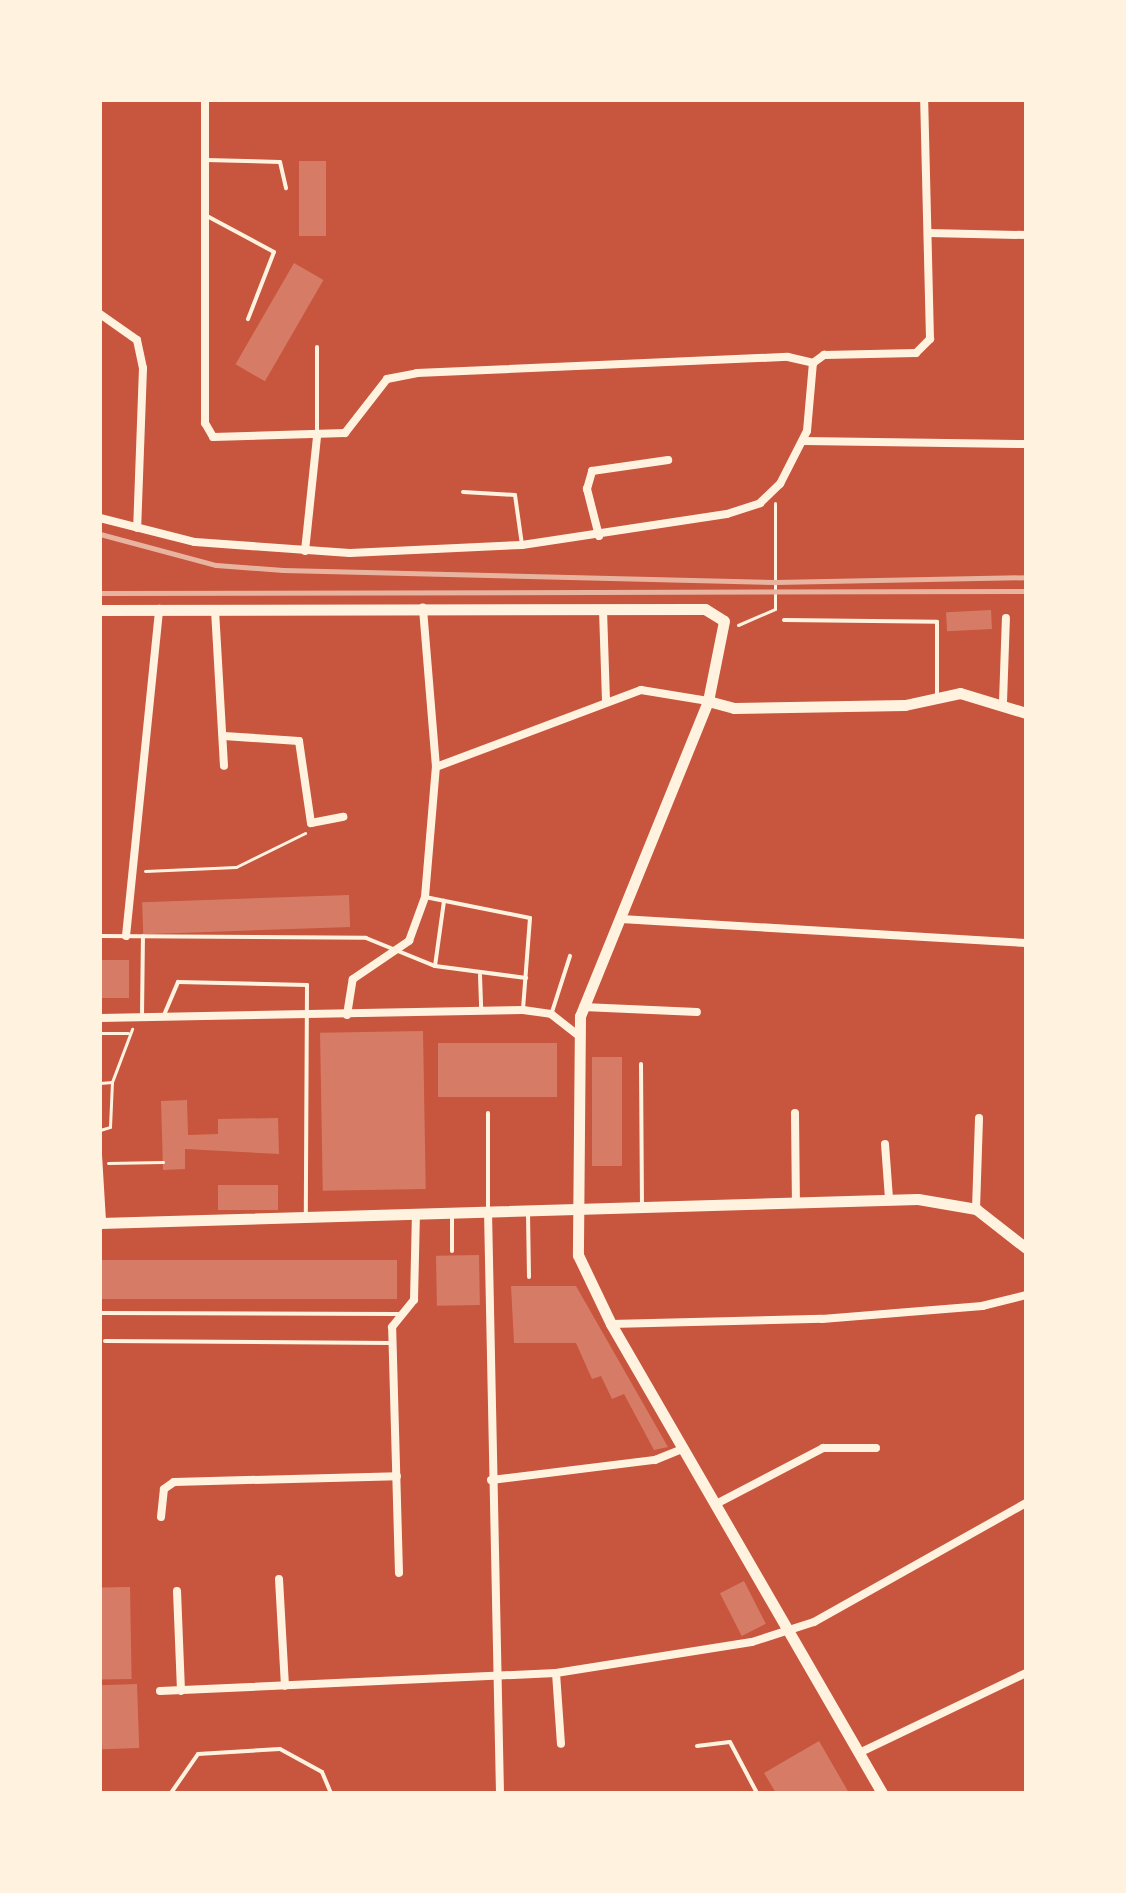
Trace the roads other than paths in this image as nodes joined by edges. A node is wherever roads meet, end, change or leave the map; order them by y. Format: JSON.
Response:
{"nodes":[{"id":1,"x":205,"y":100,"type":"edge"},
{"id":2,"x":924,"y":100,"type":"edge"},
{"id":3,"x":206,"y":160,"type":"junction"},
{"id":4,"x":286,"y":188,"type":"dead end"},
{"id":5,"x":206,"y":216,"type":"junction"},
{"id":6,"x":928,"y":233,"type":"junction"},
{"id":7,"x":1026,"y":235,"type":"edge"},
{"id":8,"x":100,"y":314,"type":"edge"},
{"id":9,"x":248,"y":319,"type":"dead end"},
{"id":10,"x":317,"y":347,"type":"dead end"},
{"id":11,"x":813,"y":363,"type":"junction"},
{"id":12,"x":317,"y":437,"type":"junction"},
{"id":13,"x":804,"y":441,"type":"junction"},
{"id":14,"x":1026,"y":444,"type":"edge"},
{"id":15,"x":668,"y":460,"type":"dead end"},
{"id":16,"x":463,"y":492,"type":"dead end"},
{"id":17,"x":100,"y":518,"type":"edge"},
{"id":18,"x":137,"y":528,"type":"junction"},
{"id":19,"x":599,"y":536,"type":"junction"},
{"id":20,"x":522,"y":545,"type":"junction"},
{"id":21,"x":305,"y":551,"type":"junction"},
{"id":22,"x":423,"y":608,"type":"junction"},
{"id":23,"x":159,"y":609,"type":"junction"},
{"id":24,"x":100,"y":610,"type":"edge"},
{"id":25,"x":215,"y":610,"type":"junction"},
{"id":26,"x":603,"y":610,"type":"junction"},
{"id":27,"x":1006,"y":618,"type":"dead end"},
{"id":28,"x":784,"y":620,"type":"dead end"},
{"id":29,"x":937,"y":698,"type":"junction"},
{"id":30,"x":606,"y":701,"type":"junction"},
{"id":31,"x":708,"y":701,"type":"junction"},
{"id":32,"x":1003,"y":702,"type":"junction"},
{"id":33,"x":1026,"y":713,"type":"edge"},
{"id":34,"x":224,"y":736,"type":"junction"},
{"id":35,"x":224,"y":766,"type":"dead end"},
{"id":36,"x":436,"y":767,"type":"junction"},
{"id":37,"x":343,"y":817,"type":"dead end"},
{"id":38,"x":425,"y":897,"type":"junction"},
{"id":39,"x":444,"y":899,"type":"junction"},
{"id":40,"x":621,"y":919,"type":"junction"},
{"id":41,"x":100,"y":936,"type":"edge"},
{"id":42,"x":126,"y":936,"type":"junction"},
{"id":43,"x":143,"y":936,"type":"junction"},
{"id":44,"x":1026,"y":943,"type":"edge"},
{"id":45,"x":394,"y":950,"type":"junction"},
{"id":46,"x":570,"y":956,"type":"dead end"},
{"id":47,"x":435,"y":966,"type":"junction"},
{"id":48,"x":480,"y":975,"type":"junction"},
{"id":49,"x":526,"y":978,"type":"junction"},
{"id":50,"x":583,"y":1007,"type":"junction"},
{"id":51,"x":481,"y":1010,"type":"junction"},
{"id":52,"x":523,"y":1010,"type":"junction"},
{"id":53,"x":697,"y":1012,"type":"dead end"},
{"id":54,"x":551,"y":1014,"type":"junction"},
{"id":55,"x":347,"y":1015,"type":"junction"},
{"id":56,"x":309,"y":1016,"type":"junction"},
{"id":57,"x":100,"y":1018,"type":"edge"},
{"id":58,"x":139,"y":1018,"type":"junction"},
{"id":59,"x":163,"y":1018,"type":"junction"},
{"id":60,"x":577,"y":1034,"type":"junction"},
{"id":61,"x":641,"y":1064,"type":"dead end"},
{"id":62,"x":488,"y":1113,"type":"dead end"},
{"id":63,"x":795,"y":1113,"type":"dead end"},
{"id":64,"x":979,"y":1118,"type":"dead end"},
{"id":65,"x":885,"y":1144,"type":"dead end"},
{"id":66,"x":100,"y":1155,"type":"edge"},
{"id":67,"x":889,"y":1199,"type":"junction"},
{"id":68,"x":796,"y":1202,"type":"junction"},
{"id":69,"x":642,"y":1207,"type":"junction"},
{"id":70,"x":575,"y":1209,"type":"junction"},
{"id":71,"x":976,"y":1209,"type":"junction"},
{"id":72,"x":528,"y":1210,"type":"junction"},
{"id":73,"x":488,"y":1211,"type":"junction"},
{"id":74,"x":451,"y":1212,"type":"junction"},
{"id":75,"x":416,"y":1213,"type":"junction"},
{"id":76,"x":306,"y":1217,"type":"junction"},
{"id":77,"x":102,"y":1223,"type":"edge"},
{"id":78,"x":1026,"y":1248,"type":"edge"},
{"id":79,"x":452,"y":1251,"type":"dead end"},
{"id":80,"x":529,"y":1277,"type":"dead end"},
{"id":81,"x":1026,"y":1295,"type":"edge"},
{"id":82,"x":100,"y":1313,"type":"edge"},
{"id":83,"x":398,"y":1314,"type":"junction"},
{"id":84,"x":611,"y":1324,"type":"junction"},
{"id":85,"x":105,"y":1341,"type":"dead end"},
{"id":86,"x":392,"y":1343,"type":"junction"},
{"id":87,"x":684,"y":1448,"type":"junction"},
{"id":88,"x":876,"y":1448,"type":"dead end"},
{"id":89,"x":397,"y":1476,"type":"junction"},
{"id":90,"x":491,"y":1480,"type":"junction"},
{"id":91,"x":1026,"y":1503,"type":"edge"},
{"id":92,"x":716,"y":1504,"type":"junction"},
{"id":93,"x":161,"y":1517,"type":"dead end"},
{"id":94,"x":399,"y":1573,"type":"dead end"},
{"id":95,"x":279,"y":1579,"type":"dead end"},
{"id":96,"x":177,"y":1591,"type":"dead end"},
{"id":97,"x":788,"y":1632,"type":"junction"},
{"id":98,"x":556,"y":1673,"type":"junction"},
{"id":99,"x":1026,"y":1673,"type":"edge"},
{"id":100,"x":493,"y":1677,"type":"junction"},
{"id":101,"x":285,"y":1686,"type":"junction"},
{"id":102,"x":160,"y":1691,"type":"dead end"},
{"id":103,"x":181,"y":1691,"type":"junction"},
{"id":104,"x":561,"y":1744,"type":"dead end"},
{"id":105,"x":697,"y":1746,"type":"dead end"},
{"id":106,"x":859,"y":1753,"type":"junction"},
{"id":107,"x":171,"y":1793,"type":"edge"},
{"id":108,"x":331,"y":1793,"type":"edge"},
{"id":109,"x":500,"y":1793,"type":"edge"},
{"id":110,"x":757,"y":1793,"type":"edge"},
{"id":111,"x":882,"y":1793,"type":"edge"}],
"edges":[{"from":1,"to":3,"type":"street"},
{"from":2,"to":6,"type":"street"},
{"from":3,"to":4,"type":"lane"},
{"from":3,"to":5,"type":"street"},
{"from":5,"to":9,"type":"lane"},
{"from":5,"to":12,"type":"street"},
{"from":6,"to":7,"type":"street"},
{"from":6,"to":11,"type":"street"},
{"from":8,"to":18,"type":"street"},
{"from":10,"to":12,"type":"lane"},
{"from":11,"to":12,"type":"street"},
{"from":11,"to":13,"type":"street"},
{"from":12,"to":21,"type":"street"},
{"from":13,"to":14,"type":"street"},
{"from":13,"to":19,"type":"street"},
{"from":15,"to":19,"type":"street"},
{"from":16,"to":20,"type":"lane"},
{"from":17,"to":18,"type":"street"},
{"from":18,"to":21,"type":"street"},
{"from":19,"to":20,"type":"street"},
{"from":20,"to":21,"type":"street"},
{"from":22,"to":25,"type":"street"},
{"from":22,"to":26,"type":"street"},
{"from":22,"to":36,"type":"street"},
{"from":23,"to":24,"type":"street"},
{"from":23,"to":25,"type":"street"},
{"from":23,"to":42,"type":"street"},
{"from":25,"to":34,"type":"street"},
{"from":26,"to":30,"type":"street"},
{"from":26,"to":31,"type":"street"},
{"from":27,"to":32,"type":"street"},
{"from":28,"to":29,"type":"lane"},
{"from":29,"to":31,"type":"street"},
{"from":29,"to":32,"type":"street"},
{"from":30,"to":31,"type":"street"},
{"from":30,"to":36,"type":"street"},
{"from":31,"to":40,"type":"street"},
{"from":32,"to":33,"type":"street"},
{"from":34,"to":35,"type":"street"},
{"from":34,"to":37,"type":"street"},
{"from":36,"to":38,"type":"street"},
{"from":38,"to":39,"type":"lane"},
{"from":38,"to":45,"type":"street"},
{"from":39,"to":47,"type":"lane"},
{"from":39,"to":49,"type":"lane"},
{"from":40,"to":44,"type":"street"},
{"from":40,"to":50,"type":"street"},
{"from":41,"to":42,"type":"lane"},
{"from":42,"to":43,"type":"lane"},
{"from":43,"to":45,"type":"lane"},
{"from":43,"to":58,"type":"lane"},
{"from":45,"to":47,"type":"lane"},
{"from":45,"to":55,"type":"street"},
{"from":46,"to":54,"type":"lane"},
{"from":47,"to":48,"type":"lane"},
{"from":48,"to":49,"type":"lane"},
{"from":48,"to":51,"type":"lane"},
{"from":49,"to":52,"type":"lane"},
{"from":50,"to":53,"type":"street"},
{"from":50,"to":60,"type":"street"},
{"from":51,"to":52,"type":"street"},
{"from":51,"to":55,"type":"street"},
{"from":52,"to":54,"type":"street"},
{"from":54,"to":60,"type":"street"},
{"from":55,"to":56,"type":"street"},
{"from":56,"to":59,"type":"street"},
{"from":56,"to":59,"type":"lane"},
{"from":56,"to":76,"type":"lane"},
{"from":57,"to":58,"type":"street"},
{"from":58,"to":59,"type":"street"},
{"from":60,"to":70,"type":"street"},
{"from":61,"to":69,"type":"lane"},
{"from":62,"to":73,"type":"lane"},
{"from":63,"to":68,"type":"street"},
{"from":64,"to":71,"type":"street"},
{"from":65,"to":67,"type":"street"},
{"from":66,"to":77,"type":"lane"},
{"from":67,"to":68,"type":"street"},
{"from":67,"to":71,"type":"street"},
{"from":68,"to":69,"type":"street"},
{"from":69,"to":70,"type":"street"},
{"from":70,"to":72,"type":"street"},
{"from":70,"to":84,"type":"street"},
{"from":71,"to":78,"type":"street"},
{"from":72,"to":73,"type":"street"},
{"from":72,"to":80,"type":"lane"},
{"from":73,"to":74,"type":"street"},
{"from":73,"to":90,"type":"street"},
{"from":74,"to":75,"type":"street"},
{"from":74,"to":79,"type":"lane"},
{"from":75,"to":76,"type":"street"},
{"from":75,"to":83,"type":"street"},
{"from":76,"to":77,"type":"street"},
{"from":81,"to":84,"type":"street"},
{"from":82,"to":83,"type":"lane"},
{"from":83,"to":86,"type":"street"},
{"from":84,"to":87,"type":"street"},
{"from":85,"to":86,"type":"lane"},
{"from":86,"to":89,"type":"street"},
{"from":87,"to":90,"type":"street"},
{"from":87,"to":92,"type":"street"},
{"from":88,"to":92,"type":"street"},
{"from":89,"to":93,"type":"street"},
{"from":89,"to":94,"type":"street"},
{"from":90,"to":100,"type":"street"},
{"from":91,"to":97,"type":"street"},
{"from":92,"to":97,"type":"street"},
{"from":95,"to":101,"type":"street"},
{"from":96,"to":103,"type":"street"},
{"from":97,"to":98,"type":"street"},
{"from":97,"to":106,"type":"street"},
{"from":98,"to":100,"type":"street"},
{"from":98,"to":104,"type":"street"},
{"from":99,"to":106,"type":"street"},
{"from":100,"to":101,"type":"street"},
{"from":100,"to":109,"type":"street"},
{"from":101,"to":103,"type":"street"},
{"from":102,"to":103,"type":"street"},
{"from":105,"to":110,"type":"lane"},
{"from":106,"to":111,"type":"street"},
{"from":107,"to":108,"type":"lane"}]}
